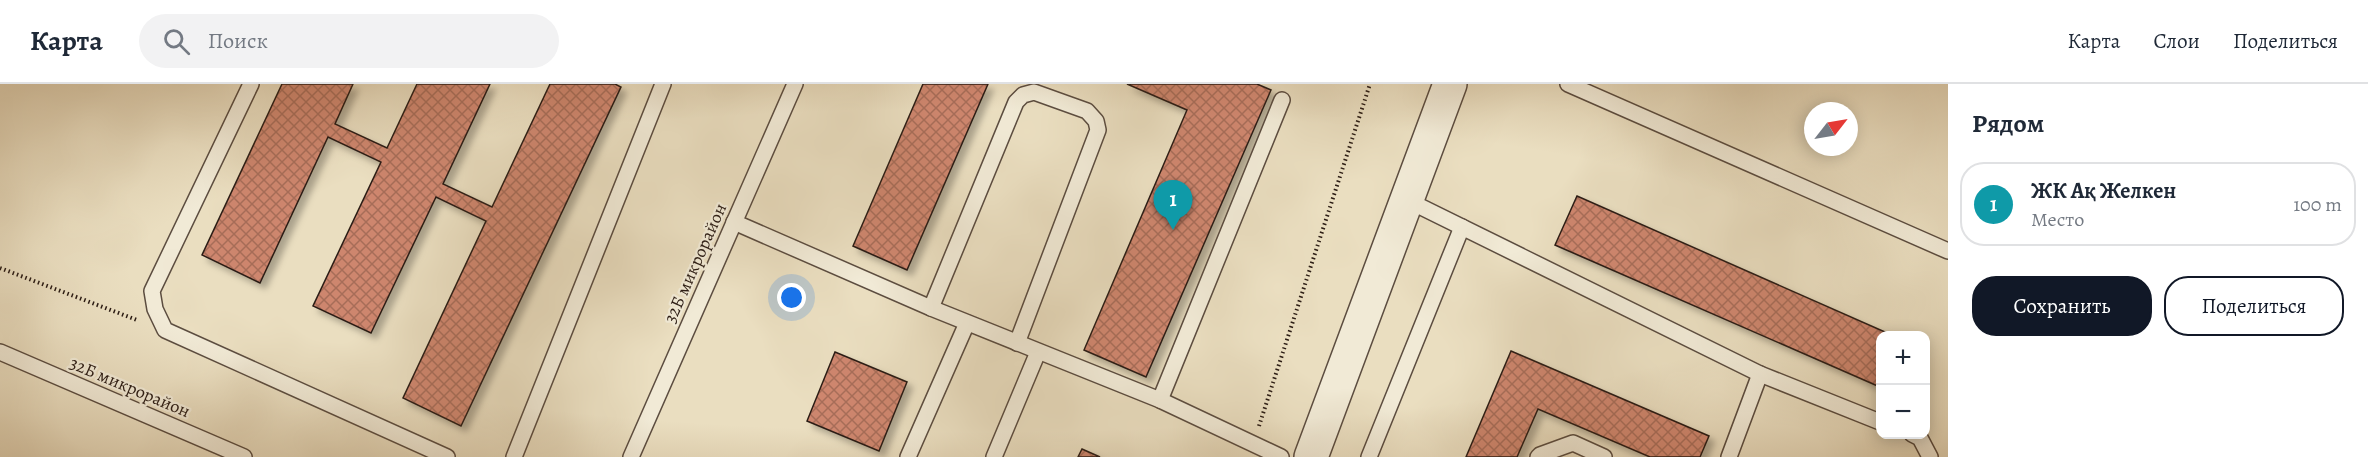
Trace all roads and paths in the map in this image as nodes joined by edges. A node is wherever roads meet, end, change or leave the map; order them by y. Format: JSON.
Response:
{"nodes":[{"id":1,"x":250,"y":84,"type":"edge"},
{"id":2,"x":663,"y":84,"type":"edge"},
{"id":3,"x":795,"y":84,"type":"edge"},
{"id":4,"x":1370,"y":84,"type":"edge"},
{"id":5,"x":1450,"y":84,"type":"edge"},
{"id":6,"x":1568,"y":84,"type":"edge"},
{"id":7,"x":1282,"y":100,"type":"dead end"},
{"id":8,"x":1407,"y":200,"type":"junction"},
{"id":9,"x":734,"y":222,"type":"junction"},
{"id":10,"x":1462,"y":227,"type":"junction"},
{"id":11,"x":1948,"y":251,"type":"edge"},
{"id":12,"x":0,"y":268,"type":"edge"},
{"id":13,"x":931,"y":308,"type":"junction"},
{"id":14,"x":967,"y":323,"type":"junction"},
{"id":15,"x":165,"y":330,"type":"junction"},
{"id":16,"x":1017,"y":344,"type":"junction"},
{"id":17,"x":0,"y":352,"type":"edge"},
{"id":18,"x":1038,"y":352,"type":"junction"},
{"id":19,"x":1760,"y":374,"type":"junction"},
{"id":20,"x":1160,"y":400,"type":"junction"},
{"id":21,"x":1876,"y":420,"type":"edge"},
{"id":22,"x":1921,"y":439,"type":"edge"},
{"id":23,"x":1253,"y":444,"type":"junction"},
{"id":24,"x":244,"y":457,"type":"edge"},
{"id":25,"x":447,"y":457,"type":"edge"},
{"id":26,"x":514,"y":457,"type":"edge"},
{"id":27,"x":631,"y":457,"type":"edge"},
{"id":28,"x":908,"y":457,"type":"edge"},
{"id":29,"x":994,"y":457,"type":"edge"},
{"id":30,"x":1281,"y":457,"type":"edge"},
{"id":31,"x":1311,"y":457,"type":"edge"},
{"id":32,"x":1369,"y":457,"type":"edge"},
{"id":33,"x":1539,"y":457,"type":"edge"},
{"id":34,"x":1604,"y":457,"type":"edge"},
{"id":35,"x":1729,"y":457,"type":"edge"},
{"id":36,"x":1930,"y":457,"type":"edge"}],
"edges":[{"from":1,"to":15,"type":"lane"},
{"from":2,"to":26,"type":"lane"},
{"from":3,"to":9,"type":"lane","name":"32Б микрорайон"},
{"from":4,"to":23,"type":"path"},
{"from":5,"to":8,"type":"street"},
{"from":6,"to":11,"type":"lane"},
{"from":7,"to":20,"type":"lane"},
{"from":8,"to":10,"type":"lane"},
{"from":8,"to":31,"type":"street"},
{"from":9,"to":13,"type":"lane"},
{"from":9,"to":27,"type":"lane","name":"32Б микрорайон"},
{"from":10,"to":19,"type":"lane"},
{"from":10,"to":32,"type":"lane"},
{"from":12,"to":15,"type":"path"},
{"from":13,"to":14,"type":"lane"},
{"from":13,"to":16,"type":"lane"},
{"from":14,"to":16,"type":"lane"},
{"from":14,"to":28,"type":"lane"},
{"from":15,"to":25,"type":"lane"},
{"from":16,"to":18,"type":"lane"},
{"from":17,"to":24,"type":"lane","name":"32Б микрорайон"},
{"from":18,"to":20,"type":"lane"},
{"from":18,"to":29,"type":"lane"},
{"from":19,"to":21,"type":"lane"},
{"from":19,"to":35,"type":"lane"},
{"from":20,"to":23,"type":"lane"},
{"from":22,"to":36,"type":"lane"},
{"from":23,"to":30,"type":"lane"},
{"from":33,"to":34,"type":"lane"}]}
